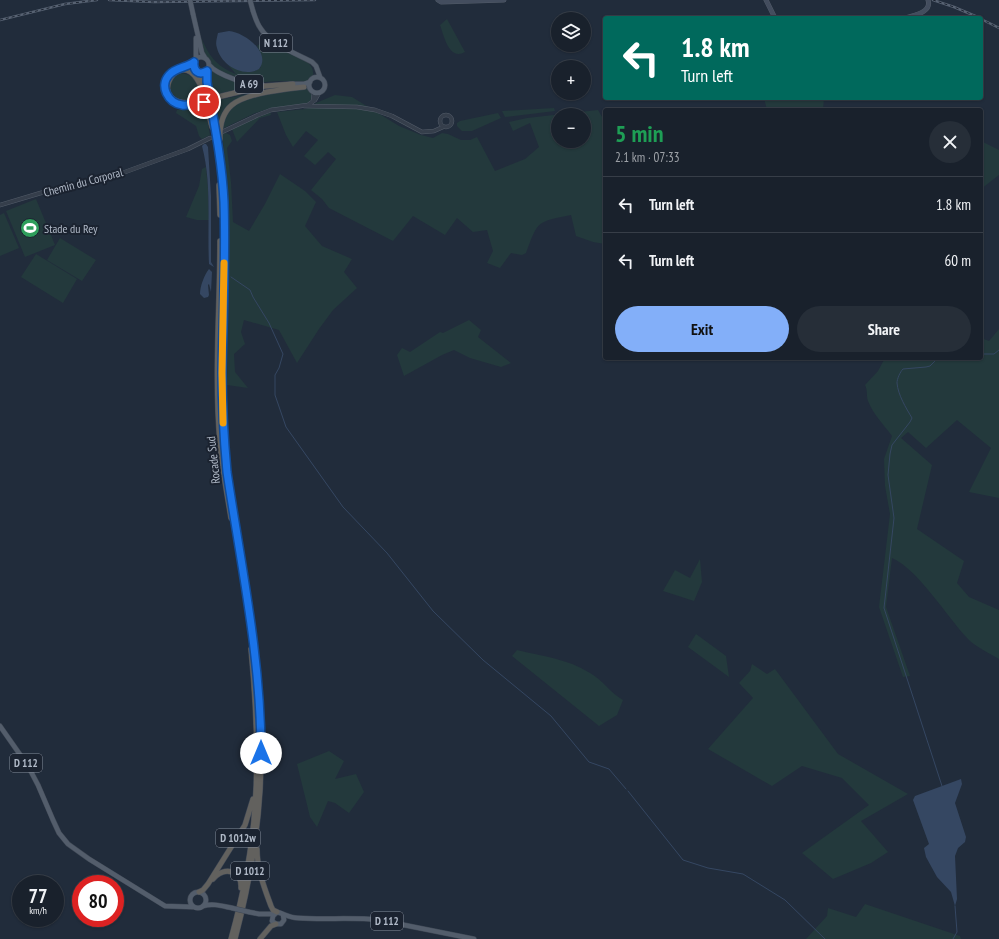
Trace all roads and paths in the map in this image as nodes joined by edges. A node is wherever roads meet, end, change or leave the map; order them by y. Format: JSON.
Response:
{"nodes":[{"id":1,"x":190,"y":0,"type":"edge"},
{"id":2,"x":250,"y":0,"type":"edge"},
{"id":3,"x":504,"y":0,"type":"edge"},
{"id":4,"x":766,"y":0,"type":"edge"},
{"id":5,"x":928,"y":0,"type":"edge"},
{"id":6,"x":439,"y":1,"type":"edge"},
{"id":7,"x":774,"y":16,"type":"edge"},
{"id":8,"x":911,"y":16,"type":"edge"},
{"id":9,"x":196,"y":29,"type":"junction"},
{"id":10,"x":205,"y":58,"type":"junction"},
{"id":11,"x":195,"y":61,"type":"junction"},
{"id":12,"x":209,"y":65,"type":"junction"},
{"id":13,"x":207,"y":71,"type":"junction"},
{"id":14,"x":199,"y":73,"type":"junction"},
{"id":15,"x":318,"y":77,"type":"junction"},
{"id":16,"x":310,"y":82,"type":"junction"},
{"id":17,"x":293,"y":84,"type":"junction"},
{"id":18,"x":307,"y":87,"type":"junction"},
{"id":19,"x":206,"y":93,"type":"junction"},
{"id":20,"x":316,"y":93,"type":"junction"},
{"id":21,"x":304,"y":106,"type":"junction"},
{"id":22,"x":209,"y":108,"type":"junction"},
{"id":23,"x":442,"y":125,"type":"dead end"},
{"id":24,"x":222,"y":132,"type":"dead end"},
{"id":25,"x":210,"y":138,"type":"dead end"},
{"id":26,"x":222,"y":168,"type":"junction"},
{"id":27,"x":0,"y":205,"type":"edge"},
{"id":28,"x":0,"y":726,"type":"edge"},
{"id":29,"x":256,"y":774,"type":"junction"},
{"id":30,"x":257,"y":824,"type":"junction"},
{"id":31,"x":199,"y":892,"type":"junction"},
{"id":32,"x":205,"y":897,"type":"junction"},
{"id":33,"x":190,"y":900,"type":"junction"},
{"id":34,"x":240,"y":903,"type":"junction"},
{"id":35,"x":218,"y":905,"type":"junction"},
{"id":36,"x":175,"y":906,"type":"junction"},
{"id":37,"x":203,"y":906,"type":"junction"},
{"id":38,"x":193,"y":907,"type":"junction"},
{"id":39,"x":276,"y":913,"type":"junction"},
{"id":40,"x":259,"y":914,"type":"junction"},
{"id":41,"x":283,"y":915,"type":"junction"},
{"id":42,"x":298,"y":918,"type":"junction"},
{"id":43,"x":283,"y":922,"type":"junction"},
{"id":44,"x":274,"y":923,"type":"junction"},
{"id":45,"x":231,"y":939,"type":"edge"},
{"id":46,"x":235,"y":939,"type":"edge"},
{"id":47,"x":260,"y":939,"type":"edge"},
{"id":48,"x":474,"y":939,"type":"edge"}],
"edges":[{"from":1,"to":9,"type":"main road","bridge":true},
{"from":2,"to":15,"type":"main road","number":"N 112","bridge":true},
{"from":3,"to":6,"type":"main road"},
{"from":4,"to":7,"type":"main road"},
{"from":5,"to":8,"type":"main road"},
{"from":9,"to":10,"type":"main road"},
{"from":9,"to":11,"type":"main road"},
{"from":10,"to":11,"type":"main road"},
{"from":10,"to":12,"type":"main road"},
{"from":11,"to":14,"type":"main road"},
{"from":11,"to":18,"type":"main road","number":"A 69"},
{"from":12,"to":13,"type":"main road"},
{"from":12,"to":17,"type":"main road","number":"A 69"},
{"from":13,"to":14,"type":"main road"},
{"from":13,"to":19,"type":"highway","name":"Rocade Sud","number":"D 1012"},
{"from":14,"to":19,"type":"highway","name":"Rocade Sud","number":"D 1012"},
{"from":15,"to":16,"type":"main road"},
{"from":15,"to":20,"type":"main road"},
{"from":16,"to":17,"type":"main road"},
{"from":16,"to":18,"type":"main road"},
{"from":17,"to":19,"type":"highway","number":"A 69"},
{"from":18,"to":20,"type":"main road"},
{"from":18,"to":26,"type":"highway"},
{"from":19,"to":22,"type":"highway","name":"Rocade Sud","number":"D 1012","bridge":true},
{"from":20,"to":21,"type":"street"},
{"from":21,"to":23,"type":"street"},
{"from":21,"to":24,"type":"street"},
{"from":22,"to":26,"type":"highway","name":"Rocade Sud","number":"D 1012"},
{"from":22,"to":29,"type":"highway","name":"Rocade Sud","number":"D 1012"},
{"from":25,"to":27,"type":"street","name":"Chemin du Corporal"},
{"from":26,"to":30,"type":"highway","name":"Rocade Sud","number":"D 1012"},
{"from":28,"to":36,"type":"main road","number":"D 112"},
{"from":29,"to":31,"type":"highway","number":"D 1012w"},
{"from":29,"to":34,"type":"highway","name":"Rocade Sud","number":"D 1012"},
{"from":30,"to":39,"type":"highway"},
{"from":30,"to":46,"type":"highway","name":"Rocade Sud","number":"D 1012"},
{"from":31,"to":32,"type":"main road"},
{"from":31,"to":33,"type":"main road"},
{"from":32,"to":34,"type":"highway"},
{"from":32,"to":35,"type":"main road"},
{"from":32,"to":37,"type":"main road"},
{"from":33,"to":36,"type":"main road"},
{"from":33,"to":38,"type":"main road"},
{"from":34,"to":45,"type":"highway","name":"Rocade Sud"},
{"from":35,"to":37,"type":"main road"},
{"from":35,"to":40,"type":"main road","bridge":true},
{"from":36,"to":38,"type":"main road","number":"D 112"},
{"from":37,"to":38,"type":"main road"},
{"from":39,"to":40,"type":"main road"},
{"from":39,"to":41,"type":"main road"},
{"from":39,"to":44,"type":"main road"},
{"from":40,"to":44,"type":"main road"},
{"from":41,"to":42,"type":"main road","number":"D 112"},
{"from":41,"to":43,"type":"main road"},
{"from":42,"to":43,"type":"main road","number":"D 112"},
{"from":42,"to":48,"type":"main road","number":"D 112"},
{"from":43,"to":44,"type":"main road"},
{"from":44,"to":47,"type":"highway"}]}
